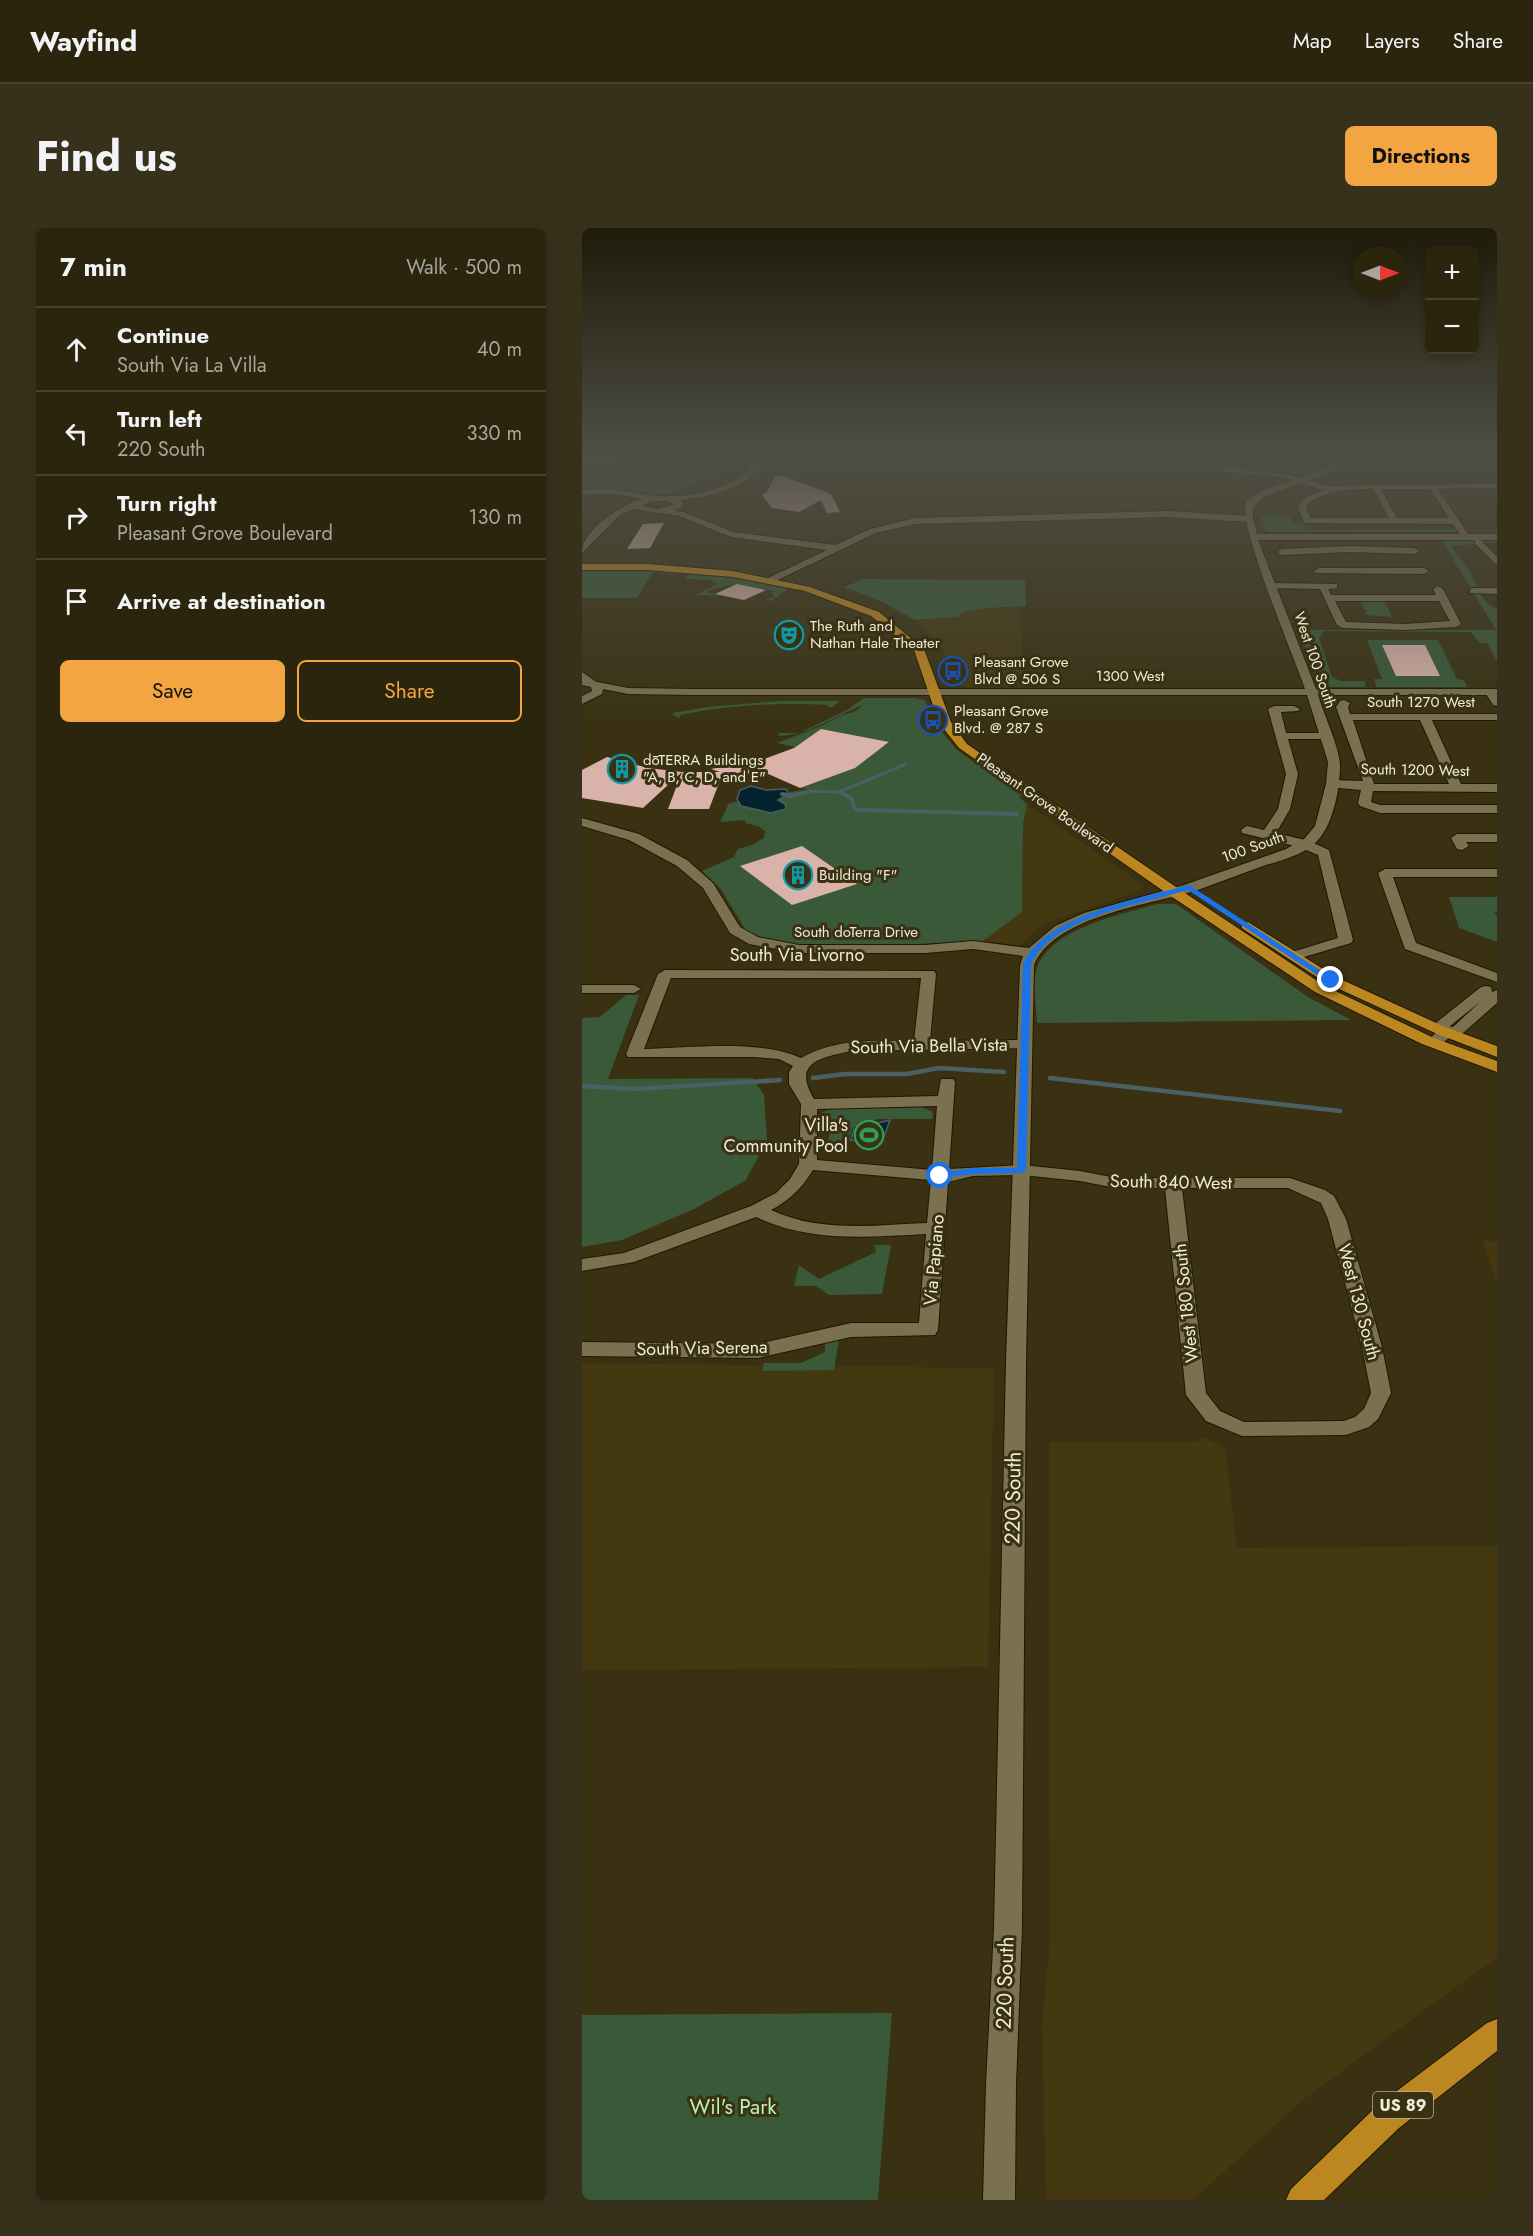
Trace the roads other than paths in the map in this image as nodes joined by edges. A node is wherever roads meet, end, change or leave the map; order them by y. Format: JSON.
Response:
{"nodes":[{"id":1,"x":813,"y":545,"type":"edge"},
{"id":2,"x":842,"y":545,"type":"edge"},
{"id":3,"x":1256,"y":545,"type":"edge"},
{"id":4,"x":835,"y":548,"type":"junction"},
{"id":5,"x":1309,"y":551,"type":"junction"},
{"id":6,"x":1492,"y":551,"type":"edge"},
{"id":7,"x":1282,"y":552,"type":"dead end"},
{"id":8,"x":582,"y":562,"type":"edge"},
{"id":9,"x":1497,"y":562,"type":"edge"},
{"id":10,"x":582,"y":567,"type":"edge"},
{"id":11,"x":1424,"y":571,"type":"junction"},
{"id":12,"x":772,"y":579,"type":"junction"},
{"id":13,"x":1364,"y":584,"type":"junction"},
{"id":14,"x":1273,"y":585,"type":"junction"},
{"id":15,"x":1437,"y":589,"type":"junction"},
{"id":16,"x":1473,"y":591,"type":"dead end"},
{"id":17,"x":1497,"y":591,"type":"edge"},
{"id":18,"x":934,"y":657,"type":"dead end"},
{"id":19,"x":582,"y":675,"type":"edge"},
{"id":20,"x":942,"y":677,"type":"dead end"},
{"id":21,"x":590,"y":684,"type":"edge"},
{"id":22,"x":692,"y":692,"type":"junction"},
{"id":23,"x":942,"y":692,"type":"junction"},
{"id":24,"x":1312,"y":692,"type":"junction"},
{"id":25,"x":1494,"y":692,"type":"edge"},
{"id":26,"x":586,"y":699,"type":"edge"},
{"id":27,"x":1344,"y":703,"type":"dead end"},
{"id":28,"x":1497,"y":703,"type":"edge"},
{"id":29,"x":1294,"y":709,"type":"dead end"},
{"id":30,"x":1345,"y":717,"type":"junction"},
{"id":31,"x":1497,"y":717,"type":"edge"},
{"id":32,"x":1425,"y":718,"type":"junction"},
{"id":33,"x":1282,"y":736,"type":"junction"},
{"id":34,"x":1326,"y":736,"type":"junction"},
{"id":35,"x":1332,"y":784,"type":"junction"},
{"id":36,"x":1367,"y":787,"type":"junction"},
{"id":37,"x":1457,"y":788,"type":"junction"},
{"id":38,"x":1497,"y":788,"type":"edge"},
{"id":39,"x":1497,"y":809,"type":"edge"},
{"id":40,"x":582,"y":822,"type":"edge"},
{"id":41,"x":1247,"y":830,"type":"dead end"},
{"id":42,"x":1269,"y":835,"type":"junction"},
{"id":43,"x":1497,"y":838,"type":"edge"},
{"id":44,"x":1304,"y":844,"type":"junction"},
{"id":45,"x":1462,"y":846,"type":"dead end"},
{"id":46,"x":1497,"y":873,"type":"edge"},
{"id":47,"x":1181,"y":890,"type":"junction"},
{"id":48,"x":1032,"y":953,"type":"junction"},
{"id":49,"x":1294,"y":956,"type":"junction"},
{"id":50,"x":1497,"y":980,"type":"edge"},
{"id":51,"x":582,"y":989,"type":"edge"},
{"id":52,"x":634,"y":989,"type":"dead end"},
{"id":53,"x":1497,"y":995,"type":"edge"},
{"id":54,"x":1461,"y":1018,"type":"junction"},
{"id":55,"x":1447,"y":1032,"type":"junction"},
{"id":56,"x":1433,"y":1042,"type":"junction"},
{"id":57,"x":922,"y":1044,"type":"junction"},
{"id":58,"x":1024,"y":1045,"type":"junction"},
{"id":59,"x":1497,"y":1052,"type":"edge"},
{"id":60,"x":802,"y":1064,"type":"junction"},
{"id":61,"x":1497,"y":1067,"type":"edge"},
{"id":62,"x":947,"y":1083,"type":"dead end"},
{"id":63,"x":945,"y":1101,"type":"junction"},
{"id":64,"x":809,"y":1104,"type":"junction"},
{"id":65,"x":808,"y":1164,"type":"junction"},
{"id":66,"x":1022,"y":1175,"type":"junction"},
{"id":67,"x":940,"y":1176,"type":"junction"},
{"id":68,"x":1173,"y":1183,"type":"junction"},
{"id":69,"x":1319,"y":1194,"type":"joint"},
{"id":70,"x":757,"y":1210,"type":"junction"},
{"id":71,"x":936,"y":1228,"type":"junction"},
{"id":72,"x":582,"y":1264,"type":"edge"},
{"id":73,"x":928,"y":1330,"type":"joint"},
{"id":74,"x":582,"y":1349,"type":"edge"},
{"id":75,"x":1371,"y":1414,"type":"joint"},
{"id":76,"x":1497,"y":2033,"type":"edge"},
{"id":77,"x":999,"y":2200,"type":"edge"},
{"id":78,"x":1302,"y":2200,"type":"edge"}],
"edges":[{"from":1,"to":4,"type":"street"},
{"from":2,"to":4,"type":"street"},
{"from":3,"to":14,"type":"street","name":"West 100 South"},
{"from":4,"to":12,"type":"street"},
{"from":5,"to":7,"type":"street"},
{"from":5,"to":11,"type":"street"},
{"from":5,"to":13,"type":"street"},
{"from":6,"to":9,"type":"street"},
{"from":8,"to":12,"type":"main road","name":"Pleasant Grove Boulevard"},
{"from":10,"to":12,"type":"main road","name":"Pleasant Grove Boulevard"},
{"from":11,"to":13,"type":"street"},
{"from":11,"to":15,"type":"street"},
{"from":12,"to":18,"type":"main road","name":"Pleasant Grove Boulevard"},
{"from":12,"to":23,"type":"main road","name":"Pleasant Grove Boulevard"},
{"from":13,"to":14,"type":"street"},
{"from":13,"to":15,"type":"street"},
{"from":13,"to":15,"type":"street"},
{"from":14,"to":24,"type":"street","name":"West 100 South"},
{"from":16,"to":17,"type":"street"},
{"from":19,"to":21,"type":"street"},
{"from":20,"to":23,"type":"main road","name":"Pleasant Grove Boulevard"},
{"from":21,"to":22,"type":"street"},
{"from":21,"to":26,"type":"street"},
{"from":22,"to":23,"type":"street","name":"1300 West"},
{"from":22,"to":26,"type":"street"},
{"from":23,"to":24,"type":"street","name":"1300 West"},
{"from":23,"to":47,"type":"main road","name":"Pleasant Grove Boulevard"},
{"from":24,"to":25,"type":"street","name":"1300 West"},
{"from":24,"to":34,"type":"street","name":"West 100 South"},
{"from":25,"to":28,"type":"street"},
{"from":27,"to":30,"type":"street"},
{"from":29,"to":33,"type":"street"},
{"from":30,"to":32,"type":"street","name":"South 1270 West"},
{"from":30,"to":36,"type":"street"},
{"from":31,"to":32,"type":"street","name":"South 1270 West"},
{"from":32,"to":37,"type":"street"},
{"from":33,"to":34,"type":"street"},
{"from":33,"to":42,"type":"street"},
{"from":34,"to":35,"type":"street","name":"West 100 South"},
{"from":35,"to":36,"type":"street","name":"South 1200 West"},
{"from":35,"to":44,"type":"street","name":"100 South"},
{"from":36,"to":37,"type":"street","name":"South 1200 West"},
{"from":36,"to":39,"type":"street"},
{"from":37,"to":38,"type":"street","name":"South 1200 West"},
{"from":40,"to":48,"type":"street","name":"South doTerra Drive"},
{"from":41,"to":42,"type":"street"},
{"from":42,"to":44,"type":"street"},
{"from":43,"to":45,"type":"street"},
{"from":44,"to":47,"type":"street","name":"100 South"},
{"from":44,"to":49,"type":"street"},
{"from":46,"to":50,"type":"street"},
{"from":47,"to":48,"type":"street"},
{"from":47,"to":49,"type":"main road","name":"Pleasant Grove Boulevard"},
{"from":47,"to":56,"type":"main road","name":"Pleasant Grove Boulevard"},
{"from":48,"to":58,"type":"street","name":"220 South"},
{"from":49,"to":55,"type":"main road","name":"Pleasant Grove Boulevard"},
{"from":50,"to":54,"type":"street"},
{"from":51,"to":52,"type":"street"},
{"from":53,"to":54,"type":"street"},
{"from":54,"to":55,"type":"street"},
{"from":55,"to":56,"type":"street"},
{"from":55,"to":59,"type":"main road","name":"Pleasant Grove Boulevard"},
{"from":56,"to":61,"type":"main road","name":"Pleasant Grove Boulevard"},
{"from":57,"to":58,"type":"street","name":"South Via Bella Vista"},
{"from":57,"to":60,"type":"street","name":"South Via Bella Vista"},
{"from":57,"to":60,"type":"street","name":"South Via Livorno"},
{"from":58,"to":66,"type":"street","name":"220 South"},
{"from":60,"to":64,"type":"street"},
{"from":62,"to":63,"type":"street","name":"Via Papiano"},
{"from":63,"to":64,"type":"street"},
{"from":63,"to":67,"type":"street","name":"Via Papiano"},
{"from":64,"to":65,"type":"street"},
{"from":65,"to":67,"type":"street","name":"South 840 West"},
{"from":65,"to":70,"type":"street"},
{"from":66,"to":67,"type":"street","name":"South 840 West"},
{"from":66,"to":68,"type":"street","name":"South 840 West"},
{"from":66,"to":77,"type":"street","name":"220 South"},
{"from":67,"to":71,"type":"street","name":"Via Papiano"},
{"from":68,"to":69,"type":"street","name":"South 840 West"},
{"from":68,"to":75,"type":"street","name":"West 180 South"},
{"from":69,"to":75,"type":"street","name":"West 130 South"},
{"from":70,"to":71,"type":"street"},
{"from":70,"to":72,"type":"street"},
{"from":71,"to":73,"type":"street","name":"Via Papiano"},
{"from":73,"to":74,"type":"street","name":"South Via Serena"},
{"from":76,"to":78,"type":"main road","number":"US 89"}]}
